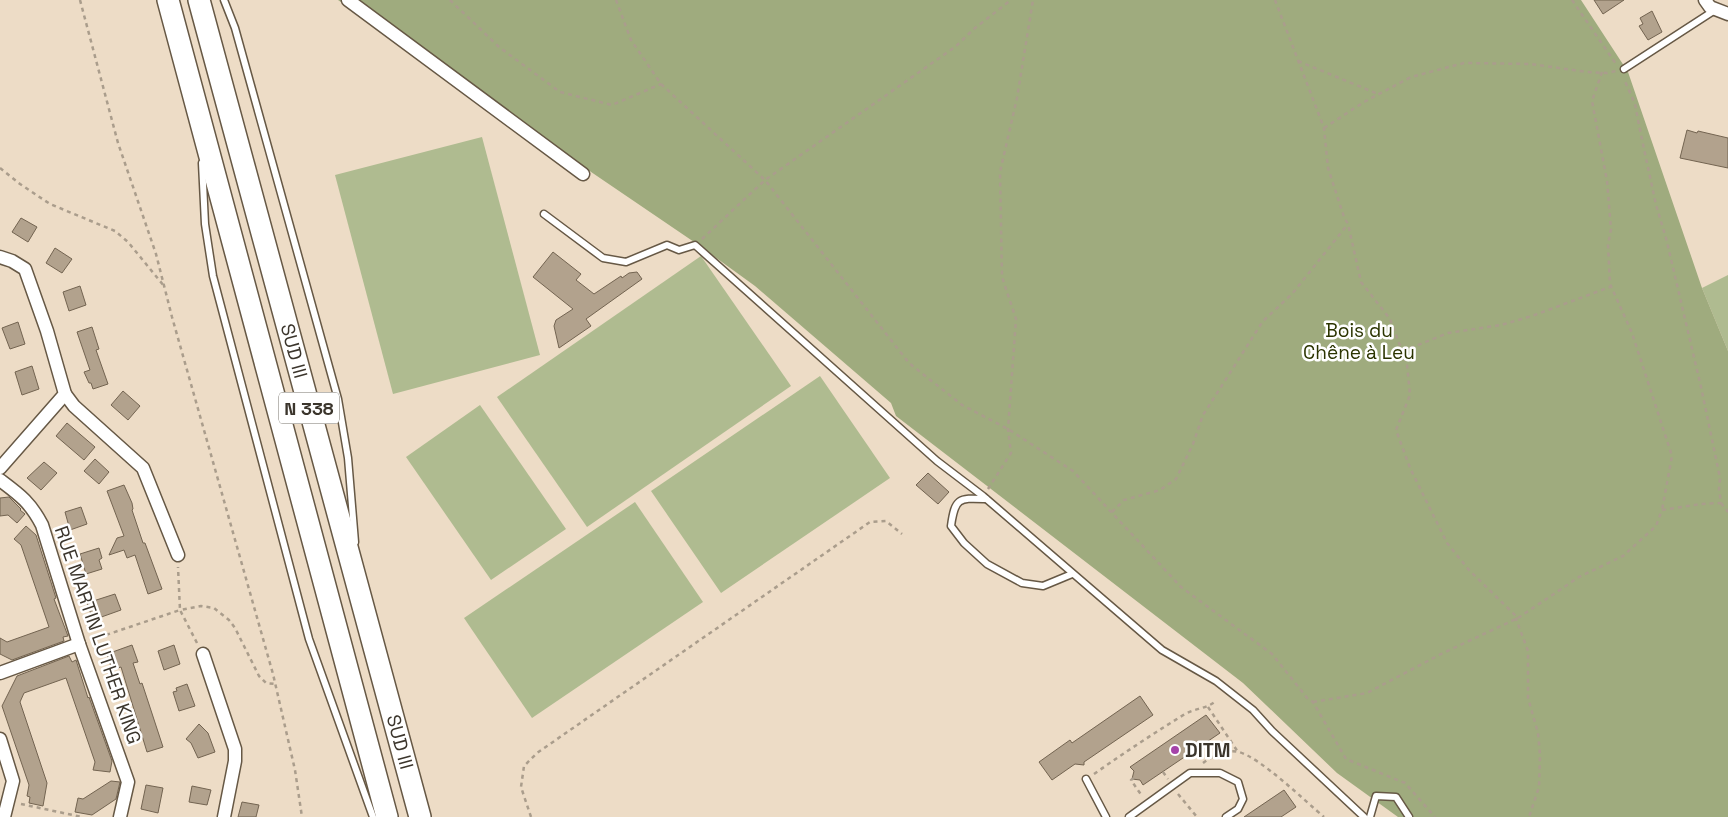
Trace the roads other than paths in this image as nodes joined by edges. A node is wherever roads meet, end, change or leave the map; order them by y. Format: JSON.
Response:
{"nodes":[{"id":1,"x":168,"y":0,"type":"edge"},
{"id":2,"x":199,"y":0,"type":"edge"},
{"id":3,"x":224,"y":0,"type":"edge"},
{"id":4,"x":348,"y":0,"type":"edge"},
{"id":5,"x":1705,"y":0,"type":"edge"},
{"id":6,"x":1722,"y":11,"type":"edge"},
{"id":7,"x":1621,"y":69,"type":"road end"},
{"id":8,"x":200,"y":122,"type":"junction"},
{"id":9,"x":583,"y":174,"type":"dead end"},
{"id":10,"x":544,"y":214,"type":"dead end"},
{"id":11,"x":0,"y":257,"type":"edge"},
{"id":12,"x":65,"y":394,"type":"junction"},
{"id":13,"x":0,"y":468,"type":"edge"},
{"id":14,"x":0,"y":480,"type":"edge"},
{"id":15,"x":985,"y":498,"type":"junction"},
{"id":16,"x":355,"y":545,"type":"dead end"},
{"id":17,"x":356,"y":554,"type":"dead end"},
{"id":18,"x":178,"y":556,"type":"road end"},
{"id":19,"x":1072,"y":574,"type":"junction"},
{"id":20,"x":359,"y":593,"type":"junction"},
{"id":21,"x":79,"y":644,"type":"junction"},
{"id":22,"x":203,"y":654,"type":"road end"},
{"id":23,"x":0,"y":673,"type":"edge"},
{"id":24,"x":0,"y":739,"type":"edge"},
{"id":25,"x":1086,"y":780,"type":"road end"},
{"id":26,"x":4,"y":817,"type":"edge"},
{"id":27,"x":120,"y":817,"type":"edge"},
{"id":28,"x":224,"y":817,"type":"edge"},
{"id":29,"x":373,"y":817,"type":"edge"},
{"id":30,"x":387,"y":817,"type":"edge"},
{"id":31,"x":420,"y":817,"type":"edge"},
{"id":32,"x":1106,"y":817,"type":"edge"},
{"id":33,"x":1129,"y":817,"type":"edge"},
{"id":34,"x":1226,"y":817,"type":"edge"},
{"id":35,"x":1364,"y":817,"type":"edge"},
{"id":36,"x":1370,"y":817,"type":"edge"},
{"id":37,"x":1409,"y":817,"type":"edge"}],
"edges":[{"from":1,"to":8,"type":"highway","name":"SUD III","number":"N 338"},
{"from":2,"to":20,"type":"highway","name":"SUD III","number":"N 338"},
{"from":3,"to":16,"type":"lane"},
{"from":4,"to":9,"type":"street"},
{"from":5,"to":6,"type":"street"},
{"from":6,"to":7,"type":"lane"},
{"from":8,"to":29,"type":"lane"},
{"from":8,"to":30,"type":"highway","name":"SUD III","number":"N 338"},
{"from":10,"to":15,"type":"lane"},
{"from":11,"to":12,"type":"street"},
{"from":12,"to":13,"type":"street"},
{"from":12,"to":18,"type":"street"},
{"from":14,"to":21,"type":"street","name":"RUE MARTIN LUTHER KING"},
{"from":15,"to":19,"type":"lane"},
{"from":15,"to":19,"type":"lane"},
{"from":17,"to":20,"type":"lane"},
{"from":19,"to":35,"type":"lane"},
{"from":20,"to":31,"type":"highway","name":"SUD III","number":"N 338"},
{"from":21,"to":23,"type":"street"},
{"from":21,"to":27,"type":"street","name":"RUE MARTIN LUTHER KING"},
{"from":22,"to":28,"type":"street"},
{"from":24,"to":26,"type":"street"},
{"from":25,"to":32,"type":"lane"},
{"from":33,"to":34,"type":"lane"},
{"from":36,"to":37,"type":"lane"}]}
